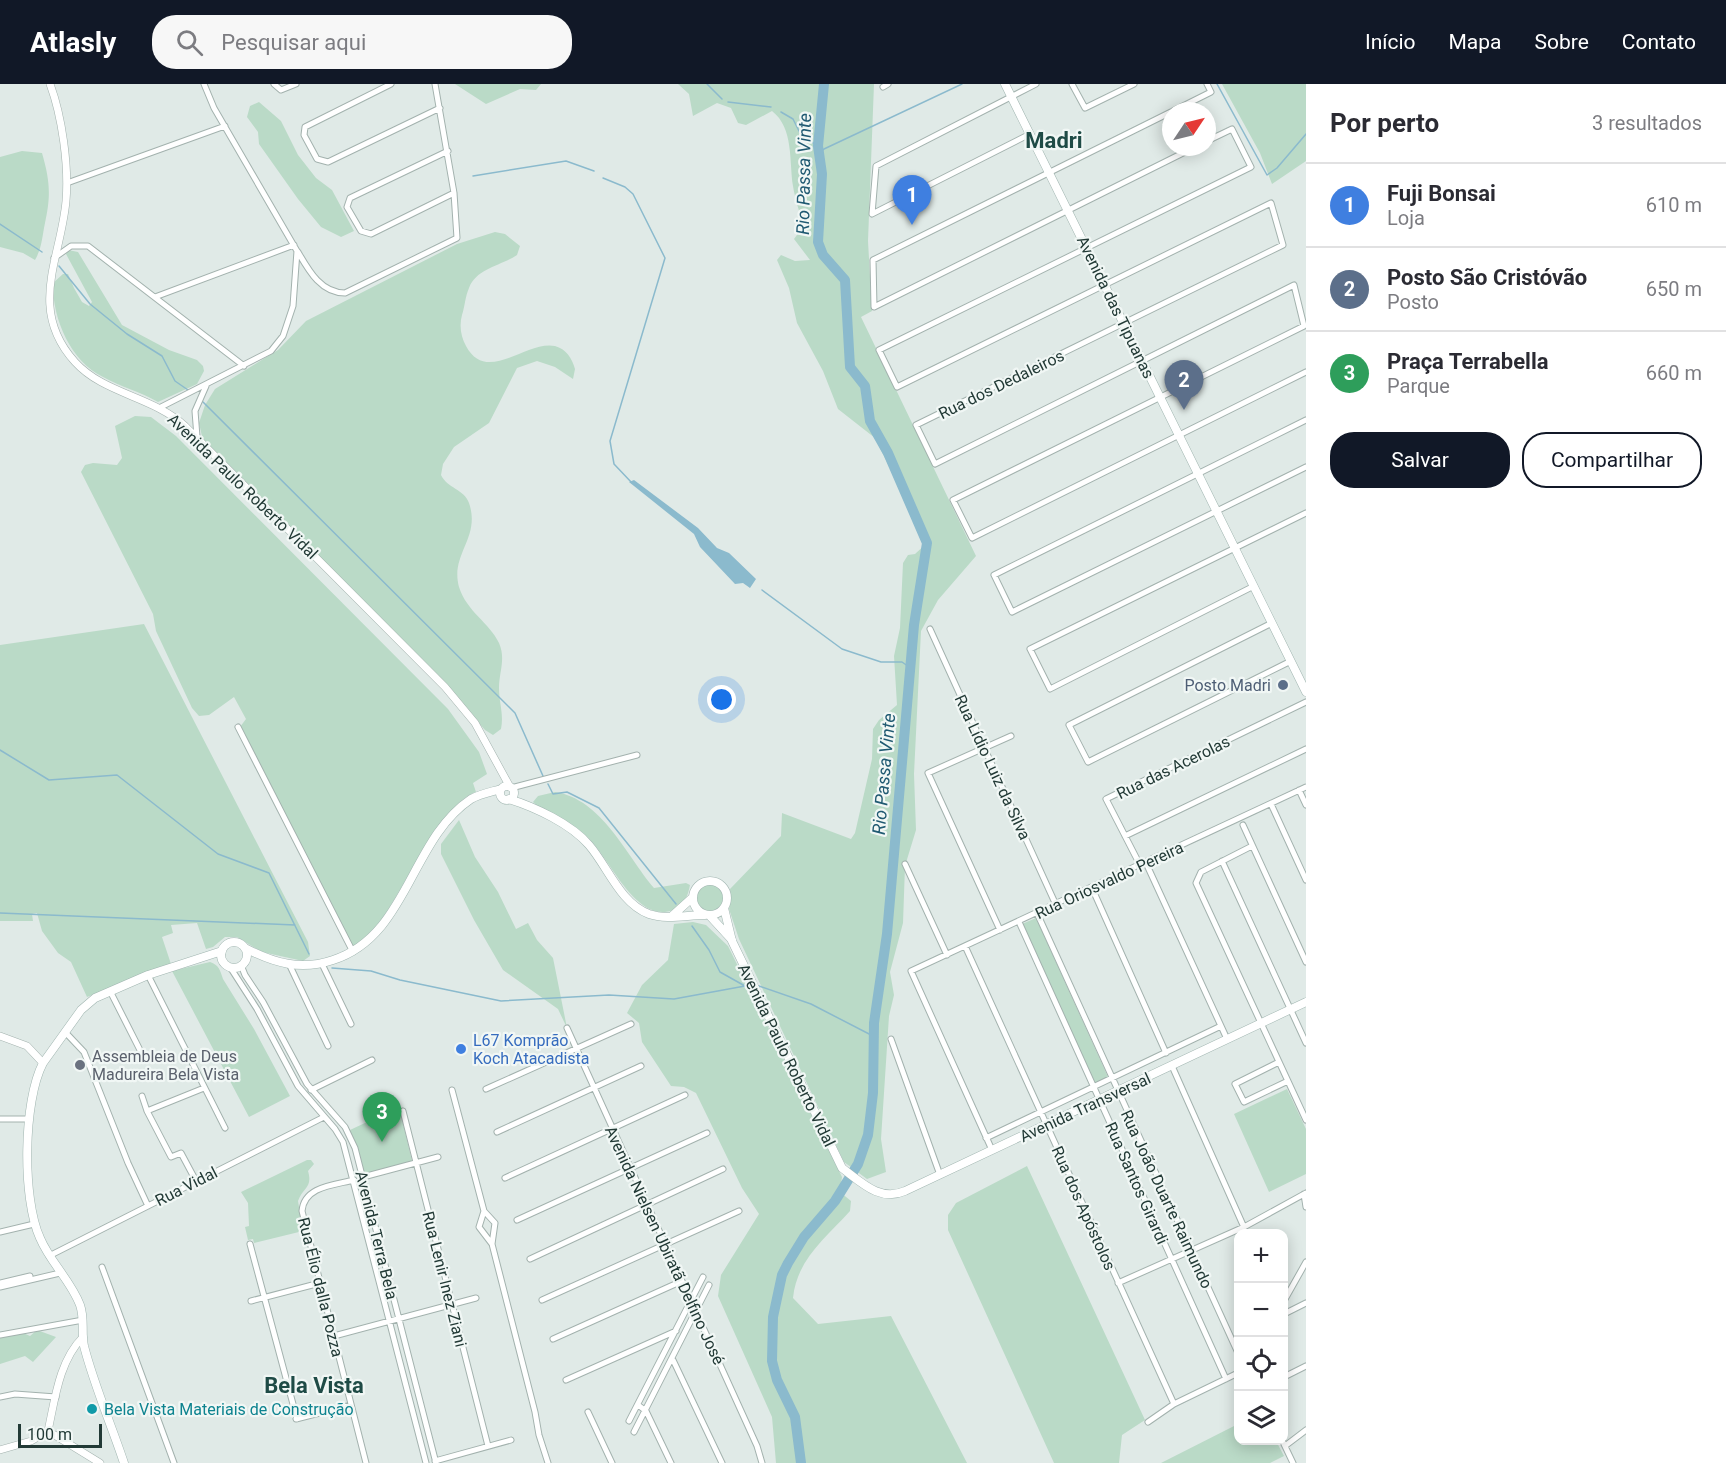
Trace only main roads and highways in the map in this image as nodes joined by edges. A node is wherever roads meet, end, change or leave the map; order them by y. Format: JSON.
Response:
{"nodes":[{"id":1,"x":1005,"y":84,"type":"edge"},
{"id":2,"x":1306,"y":692,"type":"edge"},
{"id":3,"x":692,"y":898,"type":"junction"},
{"id":4,"x":724,"y":908,"type":"junction"},
{"id":5,"x":707,"y":915,"type":"junction"},
{"id":6,"x":672,"y":916,"type":"junction"},
{"id":7,"x":732,"y":941,"type":"junction"},
{"id":8,"x":245,"y":948,"type":"junction"},
{"id":9,"x":222,"y":951,"type":"junction"},
{"id":10,"x":207,"y":958,"type":"junction"},
{"id":11,"x":264,"y":958,"type":"junction"},
{"id":12,"x":243,"y":963,"type":"junction"},
{"id":13,"x":227,"y":965,"type":"junction"},
{"id":14,"x":1306,"y":1002,"type":"edge"},
{"id":15,"x":842,"y":1168,"type":"joint"},
{"id":16,"x":124,"y":1463,"type":"edge"}],
"edges":[{"from":1,"to":2,"type":"main road","name":"Avenida das Tipuanas"},
{"from":3,"to":4,"type":"main road"},
{"from":3,"to":5,"type":"main road"},
{"from":3,"to":6,"type":"main road"},
{"from":4,"to":5,"type":"main road"},
{"from":4,"to":7,"type":"main road","name":"Avenida Paulo Roberto Vidal"},
{"from":5,"to":6,"type":"main road"},
{"from":5,"to":7,"type":"main road","name":"Avenida Paulo Roberto Vidal"},
{"from":6,"to":11,"type":"main road"},
{"from":7,"to":15,"type":"main road","name":"Avenida Paulo Roberto Vidal"},
{"from":8,"to":9,"type":"main road"},
{"from":8,"to":11,"type":"main road"},
{"from":8,"to":12,"type":"main road"},
{"from":9,"to":10,"type":"main road"},
{"from":9,"to":13,"type":"main road"},
{"from":10,"to":13,"type":"main road"},
{"from":10,"to":16,"type":"main road"},
{"from":11,"to":12,"type":"main road"},
{"from":12,"to":13,"type":"main road"},
{"from":14,"to":15,"type":"main road","name":"Avenida Transversal"}]}
